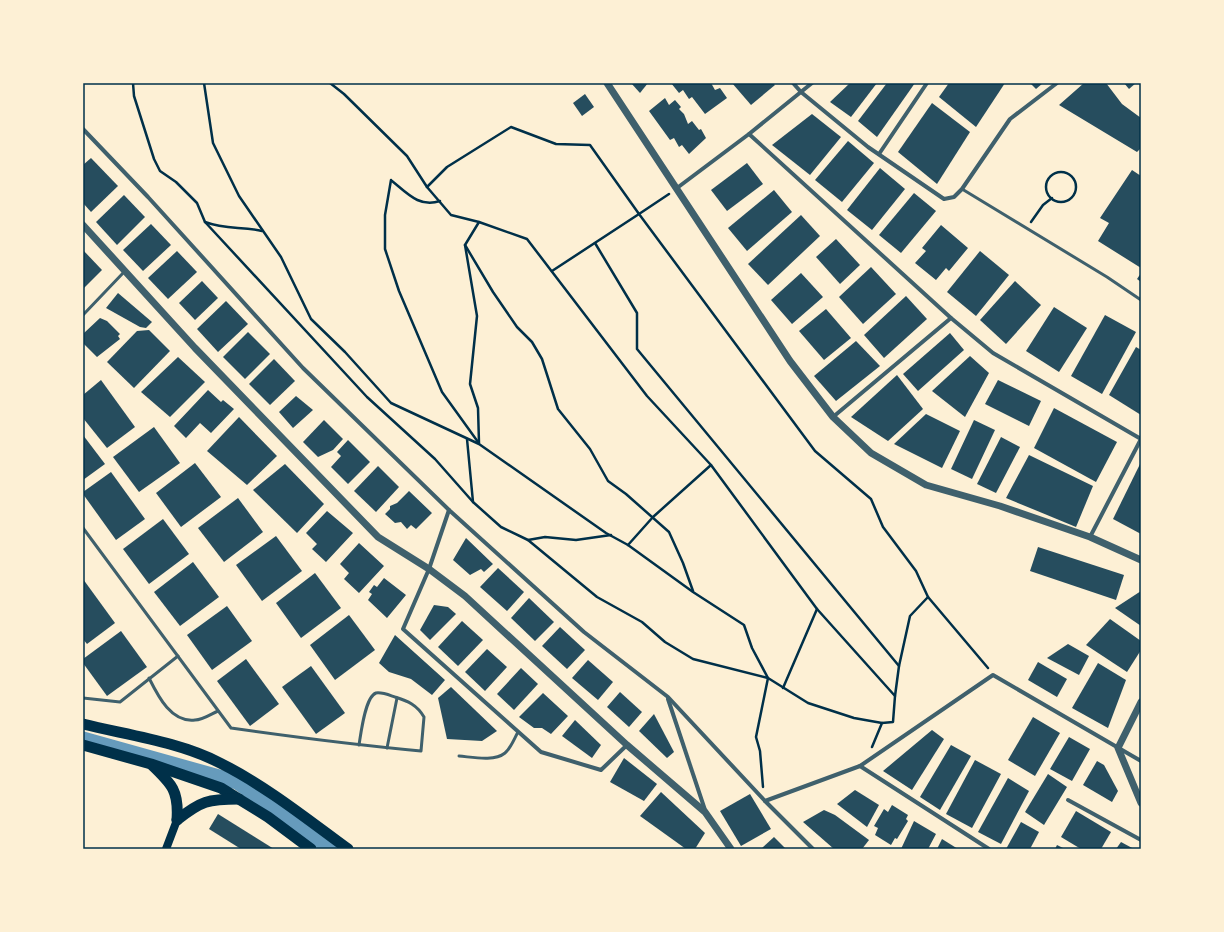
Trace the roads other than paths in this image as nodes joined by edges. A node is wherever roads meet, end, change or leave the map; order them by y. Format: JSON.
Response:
{"nodes":[{"id":1,"x":607,"y":83,"type":"edge"},
{"id":2,"x":793,"y":83,"type":"edge"},
{"id":3,"x":812,"y":83,"type":"edge"},
{"id":4,"x":927,"y":83,"type":"edge"},
{"id":5,"x":1057,"y":83,"type":"edge"},
{"id":6,"x":801,"y":92,"type":"junction"},
{"id":7,"x":83,"y":128,"type":"edge"},
{"id":8,"x":749,"y":134,"type":"junction"},
{"id":9,"x":879,"y":154,"type":"junction"},
{"id":10,"x":677,"y":188,"type":"junction"},
{"id":11,"x":962,"y":189,"type":"junction"},
{"id":12,"x":83,"y":225,"type":"edge"},
{"id":13,"x":126,"y":270,"type":"junction"},
{"id":14,"x":1141,"y":300,"type":"edge"},
{"id":15,"x":83,"y":315,"type":"edge"},
{"id":16,"x":951,"y":318,"type":"junction"},
{"id":17,"x":833,"y":417,"type":"junction"},
{"id":18,"x":1141,"y":439,"type":"edge"},
{"id":19,"x":449,"y":510,"type":"junction"},
{"id":20,"x":83,"y":528,"type":"edge"},
{"id":21,"x":1090,"y":537,"type":"junction"},
{"id":22,"x":1141,"y":560,"type":"edge"},
{"id":23,"x":429,"y":569,"type":"junction"},
{"id":24,"x":178,"y":656,"type":"junction"},
{"id":25,"x":149,"y":678,"type":"junction"},
{"id":26,"x":668,"y":697,"type":"junction"},
{"id":27,"x":83,"y":698,"type":"edge"},
{"id":28,"x":397,"y":698,"type":"junction"},
{"id":29,"x":1141,"y":702,"type":"edge"},
{"id":30,"x":218,"y":711,"type":"junction"},
{"id":31,"x":83,"y":724,"type":"edge"},
{"id":32,"x":518,"y":732,"type":"junction"},
{"id":33,"x":83,"y":745,"type":"edge"},
{"id":34,"x":358,"y":745,"type":"junction"},
{"id":35,"x":628,"y":745,"type":"junction"},
{"id":36,"x":387,"y":748,"type":"junction"},
{"id":37,"x":1118,"y":748,"type":"junction"},
{"id":38,"x":459,"y":756,"type":"dead end"},
{"id":39,"x":1141,"y":761,"type":"edge"},
{"id":40,"x":151,"y":764,"type":"junction"},
{"id":41,"x":860,"y":766,"type":"junction"},
{"id":42,"x":241,"y":799,"type":"junction"},
{"id":43,"x":1068,"y":800,"type":"dead end"},
{"id":44,"x":765,"y":801,"type":"junction"},
{"id":45,"x":1141,"y":803,"type":"edge"},
{"id":46,"x":705,"y":812,"type":"junction"},
{"id":47,"x":177,"y":820,"type":"junction"},
{"id":48,"x":1141,"y":840,"type":"edge"},
{"id":49,"x":166,"y":849,"type":"edge"},
{"id":50,"x":311,"y":849,"type":"edge"},
{"id":51,"x":348,"y":849,"type":"edge"},
{"id":52,"x":731,"y":849,"type":"edge"},
{"id":53,"x":813,"y":849,"type":"edge"},
{"id":54,"x":989,"y":849,"type":"edge"}],
"edges":[{"from":1,"to":10,"type":"street"},
{"from":2,"to":6,"type":"street"},
{"from":3,"to":6,"type":"street"},
{"from":4,"to":9,"type":"street"},
{"from":5,"to":11,"type":"street"},
{"from":6,"to":8,"type":"street"},
{"from":6,"to":9,"type":"street"},
{"from":7,"to":19,"type":"street"},
{"from":8,"to":10,"type":"street"},
{"from":8,"to":16,"type":"street"},
{"from":9,"to":11,"type":"street"},
{"from":10,"to":17,"type":"street"},
{"from":11,"to":14,"type":"lane"},
{"from":12,"to":13,"type":"street"},
{"from":13,"to":15,"type":"lane"},
{"from":13,"to":23,"type":"street"},
{"from":16,"to":17,"type":"street"},
{"from":16,"to":18,"type":"street"},
{"from":17,"to":21,"type":"street"},
{"from":18,"to":21,"type":"street"},
{"from":19,"to":23,"type":"street"},
{"from":19,"to":26,"type":"street"},
{"from":20,"to":24,"type":"lane"},
{"from":21,"to":22,"type":"street"},
{"from":23,"to":32,"type":"street"},
{"from":23,"to":35,"type":"street"},
{"from":24,"to":25,"type":"lane"},
{"from":24,"to":30,"type":"lane"},
{"from":25,"to":27,"type":"lane"},
{"from":25,"to":30,"type":"lane"},
{"from":26,"to":44,"type":"street"},
{"from":26,"to":46,"type":"street"},
{"from":28,"to":34,"type":"lane"},
{"from":28,"to":36,"type":"lane"},
{"from":28,"to":36,"type":"lane"},
{"from":29,"to":37,"type":"street"},
{"from":30,"to":34,"type":"lane"},
{"from":31,"to":51,"type":"highway"},
{"from":32,"to":35,"type":"street"},
{"from":32,"to":38,"type":"lane"},
{"from":33,"to":40,"type":"highway"},
{"from":34,"to":36,"type":"lane"},
{"from":35,"to":46,"type":"street"},
{"from":37,"to":39,"type":"street"},
{"from":37,"to":41,"type":"street"},
{"from":37,"to":45,"type":"street"},
{"from":40,"to":42,"type":"highway"},
{"from":40,"to":47,"type":"highway"},
{"from":41,"to":44,"type":"street"},
{"from":41,"to":54,"type":"street"},
{"from":42,"to":47,"type":"highway"},
{"from":42,"to":50,"type":"highway"},
{"from":43,"to":48,"type":"street"},
{"from":44,"to":53,"type":"street"},
{"from":46,"to":52,"type":"street"},
{"from":47,"to":49,"type":"main road"}]}
